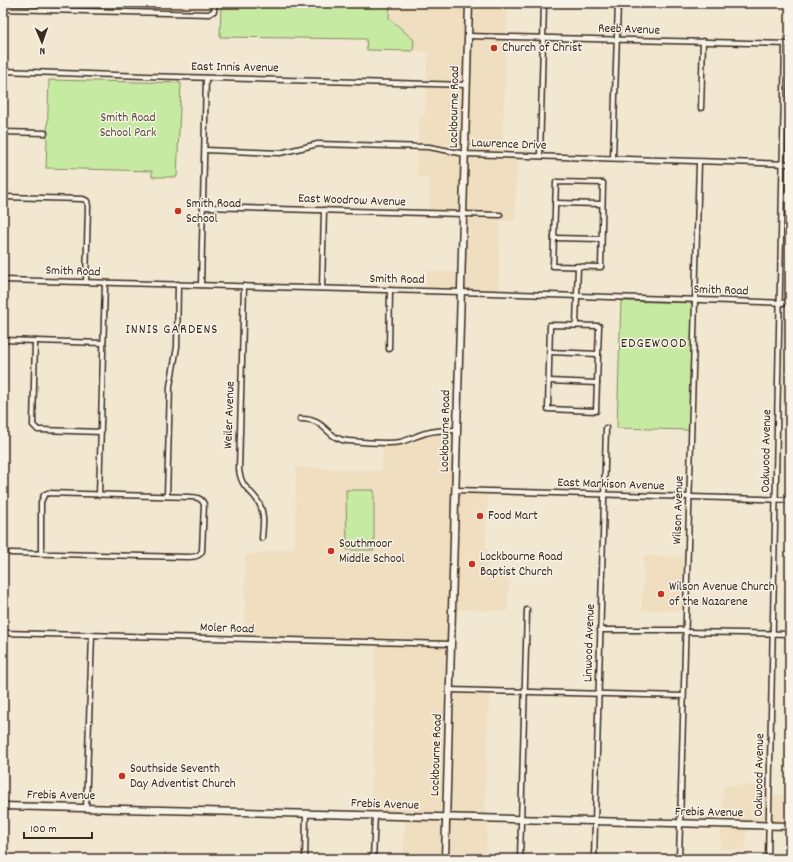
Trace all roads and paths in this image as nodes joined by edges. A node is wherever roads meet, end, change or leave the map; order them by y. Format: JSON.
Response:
{"nodes":[{"id":1,"x":215,"y":3,"type":"edge"},
{"id":2,"x":469,"y":3,"type":"edge"},
{"id":3,"x":544,"y":3,"type":"edge"},
{"id":4,"x":618,"y":3,"type":"edge"},
{"id":5,"x":3,"y":9,"type":"edge"},
{"id":6,"x":468,"y":36,"type":"junction"},
{"id":7,"x":543,"y":38,"type":"junction"},
{"id":8,"x":616,"y":40,"type":"junction"},
{"id":9,"x":703,"y":41,"type":"junction"},
{"id":10,"x":788,"y":44,"type":"edge"},
{"id":11,"x":3,"y":71,"type":"edge"},
{"id":12,"x":206,"y":78,"type":"junction"},
{"id":13,"x":467,"y":85,"type":"junction"},
{"id":14,"x":701,"y":108,"type":"dead end"},
{"id":15,"x":3,"y":132,"type":"edge"},
{"id":16,"x":45,"y":133,"type":"dead end"},
{"id":17,"x":205,"y":150,"type":"junction"},
{"id":18,"x":465,"y":154,"type":"junction"},
{"id":19,"x":540,"y":156,"type":"junction"},
{"id":20,"x":613,"y":158,"type":"junction"},
{"id":21,"x":699,"y":162,"type":"junction"},
{"id":22,"x":782,"y":164,"type":"junction"},
{"id":23,"x":790,"y":164,"type":"edge"},
{"id":24,"x":3,"y":197,"type":"edge"},
{"id":25,"x":555,"y":203,"type":"junction"},
{"id":26,"x":602,"y":204,"type":"junction"},
{"id":27,"x":204,"y":207,"type":"junction"},
{"id":28,"x":324,"y":210,"type":"junction"},
{"id":29,"x":463,"y":214,"type":"junction"},
{"id":30,"x":500,"y":215,"type":"dead end"},
{"id":31,"x":554,"y":238,"type":"junction"},
{"id":32,"x":601,"y":239,"type":"junction"},
{"id":33,"x":578,"y":266,"type":"junction"},
{"id":34,"x":3,"y":280,"type":"edge"},
{"id":35,"x":86,"y":282,"type":"junction"},
{"id":36,"x":105,"y":283,"type":"junction"},
{"id":37,"x":178,"y":284,"type":"junction"},
{"id":38,"x":201,"y":285,"type":"junction"},
{"id":39,"x":244,"y":286,"type":"junction"},
{"id":40,"x":322,"y":288,"type":"junction"},
{"id":41,"x":390,"y":290,"type":"junction"},
{"id":42,"x":461,"y":292,"type":"junction"},
{"id":43,"x":577,"y":296,"type":"junction"},
{"id":44,"x":695,"y":300,"type":"junction"},
{"id":45,"x":780,"y":303,"type":"junction"},
{"id":46,"x":790,"y":303,"type":"edge"},
{"id":47,"x":576,"y":325,"type":"junction"},
{"id":48,"x":3,"y":340,"type":"edge"},
{"id":49,"x":35,"y":341,"type":"junction"},
{"id":50,"x":103,"y":343,"type":"junction"},
{"id":51,"x":389,"y":349,"type":"dead end"},
{"id":52,"x":550,"y":352,"type":"junction"},
{"id":53,"x":598,"y":354,"type":"junction"},
{"id":54,"x":549,"y":381,"type":"junction"},
{"id":55,"x":597,"y":383,"type":"junction"},
{"id":56,"x":300,"y":419,"type":"dead end"},
{"id":57,"x":606,"y":428,"type":"dead end"},
{"id":58,"x":457,"y":430,"type":"junction"},
{"id":59,"x":101,"y":432,"type":"junction"},
{"id":60,"x":456,"y":490,"type":"junction"},
{"id":61,"x":99,"y":495,"type":"junction"},
{"id":62,"x":604,"y":495,"type":"junction"},
{"id":63,"x":167,"y":496,"type":"junction"},
{"id":64,"x":690,"y":497,"type":"junction"},
{"id":65,"x":776,"y":499,"type":"junction"},
{"id":66,"x":790,"y":500,"type":"edge"},
{"id":67,"x":262,"y":538,"type":"dead end"},
{"id":68,"x":11,"y":552,"type":"dead end"},
{"id":69,"x":41,"y":553,"type":"junction"},
{"id":70,"x":527,"y":610,"type":"dead end"},
{"id":71,"x":600,"y":630,"type":"junction"},
{"id":72,"x":686,"y":631,"type":"junction"},
{"id":73,"x":3,"y":633,"type":"edge"},
{"id":74,"x":772,"y":633,"type":"junction"},
{"id":75,"x":790,"y":634,"type":"edge"},
{"id":76,"x":92,"y":635,"type":"junction"},
{"id":77,"x":451,"y":644,"type":"junction"},
{"id":78,"x":450,"y":690,"type":"junction"},
{"id":79,"x":524,"y":692,"type":"junction"},
{"id":80,"x":598,"y":694,"type":"junction"},
{"id":81,"x":683,"y":696,"type":"junction"},
{"id":82,"x":3,"y":806,"type":"edge"},
{"id":83,"x":86,"y":808,"type":"junction"},
{"id":84,"x":306,"y":814,"type":"junction"},
{"id":85,"x":375,"y":815,"type":"junction"},
{"id":86,"x":446,"y":818,"type":"junction"},
{"id":87,"x":521,"y":819,"type":"junction"},
{"id":88,"x":595,"y":822,"type":"junction"},
{"id":89,"x":680,"y":824,"type":"junction"},
{"id":90,"x":769,"y":826,"type":"junction"},
{"id":91,"x":790,"y":826,"type":"edge"},
{"id":92,"x":305,"y":859,"type":"edge"},
{"id":93,"x":374,"y":859,"type":"edge"},
{"id":94,"x":445,"y":859,"type":"edge"},
{"id":95,"x":520,"y":859,"type":"edge"},
{"id":96,"x":594,"y":859,"type":"edge"},
{"id":97,"x":679,"y":859,"type":"edge"},
{"id":98,"x":768,"y":859,"type":"edge"}],
"edges":[{"from":1,"to":5,"type":"street"},
{"from":2,"to":6,"type":"main road","name":"Lockbourne Road"},
{"from":3,"to":7,"type":"street"},
{"from":4,"to":8,"type":"street"},
{"from":6,"to":7,"type":"street","name":"Reeb Avenue"},
{"from":6,"to":13,"type":"main road","name":"Lockbourne Road"},
{"from":7,"to":8,"type":"street","name":"Reeb Avenue"},
{"from":7,"to":19,"type":"street"},
{"from":8,"to":9,"type":"street","name":"Reeb Avenue"},
{"from":8,"to":20,"type":"street"},
{"from":9,"to":10,"type":"street","name":"Reeb Avenue"},
{"from":9,"to":14,"type":"street"},
{"from":10,"to":22,"type":"street","name":"Oakwood Avenue"},
{"from":11,"to":12,"type":"street","name":"East Innis Avenue"},
{"from":12,"to":13,"type":"street","name":"East Innis Avenue"},
{"from":12,"to":17,"type":"street"},
{"from":13,"to":18,"type":"main road","name":"Lockbourne Road"},
{"from":15,"to":16,"type":"street"},
{"from":17,"to":18,"type":"street","name":"Lawrence Drive"},
{"from":17,"to":27,"type":"street"},
{"from":18,"to":19,"type":"street","name":"Lawrence Drive"},
{"from":18,"to":29,"type":"main road","name":"Lockbourne Road"},
{"from":19,"to":20,"type":"street","name":"Lawrence Drive"},
{"from":20,"to":21,"type":"street","name":"Lawrence Drive"},
{"from":21,"to":22,"type":"street","name":"Lawrence Drive"},
{"from":21,"to":44,"type":"street","name":"Wilson Avenue"},
{"from":22,"to":23,"type":"street","name":"Lawrence Drive"},
{"from":22,"to":45,"type":"street","name":"Oakwood Avenue"},
{"from":24,"to":35,"type":"street"},
{"from":25,"to":26,"type":"street"},
{"from":25,"to":26,"type":"street"},
{"from":25,"to":31,"type":"street"},
{"from":26,"to":32,"type":"street"},
{"from":27,"to":28,"type":"street","name":"East Woodrow Avenue"},
{"from":27,"to":38,"type":"street"},
{"from":28,"to":29,"type":"street","name":"East Woodrow Avenue"},
{"from":28,"to":40,"type":"street"},
{"from":29,"to":30,"type":"street","name":"East Woodrow Avenue"},
{"from":29,"to":42,"type":"main road","name":"Lockbourne Road"},
{"from":31,"to":32,"type":"street"},
{"from":31,"to":33,"type":"street"},
{"from":32,"to":33,"type":"street"},
{"from":33,"to":43,"type":"street"},
{"from":34,"to":35,"type":"street","name":"Smith Road"},
{"from":35,"to":36,"type":"street","name":"Smith Road"},
{"from":36,"to":37,"type":"street","name":"Smith Road"},
{"from":36,"to":50,"type":"street"},
{"from":37,"to":38,"type":"street","name":"Smith Road"},
{"from":37,"to":63,"type":"street"},
{"from":38,"to":39,"type":"street","name":"Smith Road"},
{"from":39,"to":40,"type":"street","name":"Smith Road"},
{"from":39,"to":67,"type":"street","name":"Weiler Avenue"},
{"from":40,"to":41,"type":"street","name":"Smith Road"},
{"from":41,"to":42,"type":"street","name":"Smith Road"},
{"from":41,"to":51,"type":"street"},
{"from":42,"to":43,"type":"street","name":"Smith Road"},
{"from":42,"to":58,"type":"main road","name":"Lockbourne Road"},
{"from":43,"to":44,"type":"street","name":"Smith Road"},
{"from":43,"to":47,"type":"street"},
{"from":44,"to":45,"type":"street","name":"Smith Road"},
{"from":44,"to":64,"type":"street","name":"Wilson Avenue"},
{"from":45,"to":46,"type":"street","name":"Smith Road"},
{"from":45,"to":65,"type":"street","name":"Oakwood Avenue"},
{"from":47,"to":52,"type":"street"},
{"from":47,"to":53,"type":"street"},
{"from":48,"to":49,"type":"street"},
{"from":49,"to":50,"type":"street"},
{"from":49,"to":59,"type":"street"},
{"from":50,"to":59,"type":"street"},
{"from":52,"to":53,"type":"street"},
{"from":52,"to":54,"type":"street"},
{"from":53,"to":55,"type":"street"},
{"from":54,"to":55,"type":"street"},
{"from":54,"to":55,"type":"street"},
{"from":56,"to":58,"type":"street"},
{"from":57,"to":62,"type":"street","name":"Linwood Avenue"},
{"from":58,"to":60,"type":"main road","name":"Lockbourne Road"},
{"from":59,"to":61,"type":"street"},
{"from":60,"to":62,"type":"street","name":"East Markison Avenue"},
{"from":60,"to":77,"type":"main road","name":"Lockbourne Road"},
{"from":61,"to":63,"type":"street"},
{"from":61,"to":69,"type":"street"},
{"from":62,"to":64,"type":"street","name":"East Markison Avenue"},
{"from":62,"to":71,"type":"street","name":"Linwood Avenue"},
{"from":63,"to":69,"type":"street"},
{"from":64,"to":65,"type":"street","name":"East Markison Avenue"},
{"from":64,"to":72,"type":"street","name":"Wilson Avenue"},
{"from":65,"to":66,"type":"street","name":"East Markison Avenue"},
{"from":65,"to":74,"type":"street","name":"Oakwood Avenue"},
{"from":68,"to":69,"type":"street"},
{"from":70,"to":79,"type":"street"},
{"from":71,"to":72,"type":"street"},
{"from":71,"to":80,"type":"street","name":"Linwood Avenue"},
{"from":72,"to":74,"type":"street"},
{"from":72,"to":81,"type":"street","name":"Wilson Avenue"},
{"from":73,"to":76,"type":"street","name":"Moler Road"},
{"from":74,"to":75,"type":"street"},
{"from":74,"to":90,"type":"street","name":"Oakwood Avenue"},
{"from":76,"to":77,"type":"street","name":"Moler Road"},
{"from":76,"to":83,"type":"street"},
{"from":77,"to":78,"type":"main road","name":"Lockbourne Road"},
{"from":78,"to":79,"type":"street"},
{"from":78,"to":86,"type":"main road","name":"Lockbourne Road"},
{"from":79,"to":80,"type":"street"},
{"from":79,"to":87,"type":"street"},
{"from":80,"to":81,"type":"street"},
{"from":80,"to":88,"type":"street","name":"Linwood Avenue"},
{"from":81,"to":89,"type":"street","name":"Wilson Avenue"},
{"from":82,"to":83,"type":"main road","name":"Frebis Avenue"},
{"from":83,"to":84,"type":"main road","name":"Frebis Avenue"},
{"from":84,"to":85,"type":"main road","name":"Frebis Avenue"},
{"from":84,"to":92,"type":"street"},
{"from":85,"to":86,"type":"main road","name":"Frebis Avenue"},
{"from":85,"to":93,"type":"street"},
{"from":86,"to":87,"type":"main road","name":"Frebis Avenue"},
{"from":86,"to":94,"type":"main road","name":"Lockbourne Road"},
{"from":87,"to":88,"type":"main road","name":"Frebis Avenue"},
{"from":87,"to":95,"type":"street"},
{"from":88,"to":89,"type":"main road","name":"Frebis Avenue"},
{"from":88,"to":96,"type":"street","name":"Linwood Avenue"},
{"from":89,"to":90,"type":"main road","name":"Frebis Avenue"},
{"from":89,"to":97,"type":"street","name":"Wilson Avenue"},
{"from":90,"to":91,"type":"main road","name":"Frebis Avenue"},
{"from":90,"to":98,"type":"street","name":"Oakwood Avenue"}]}
